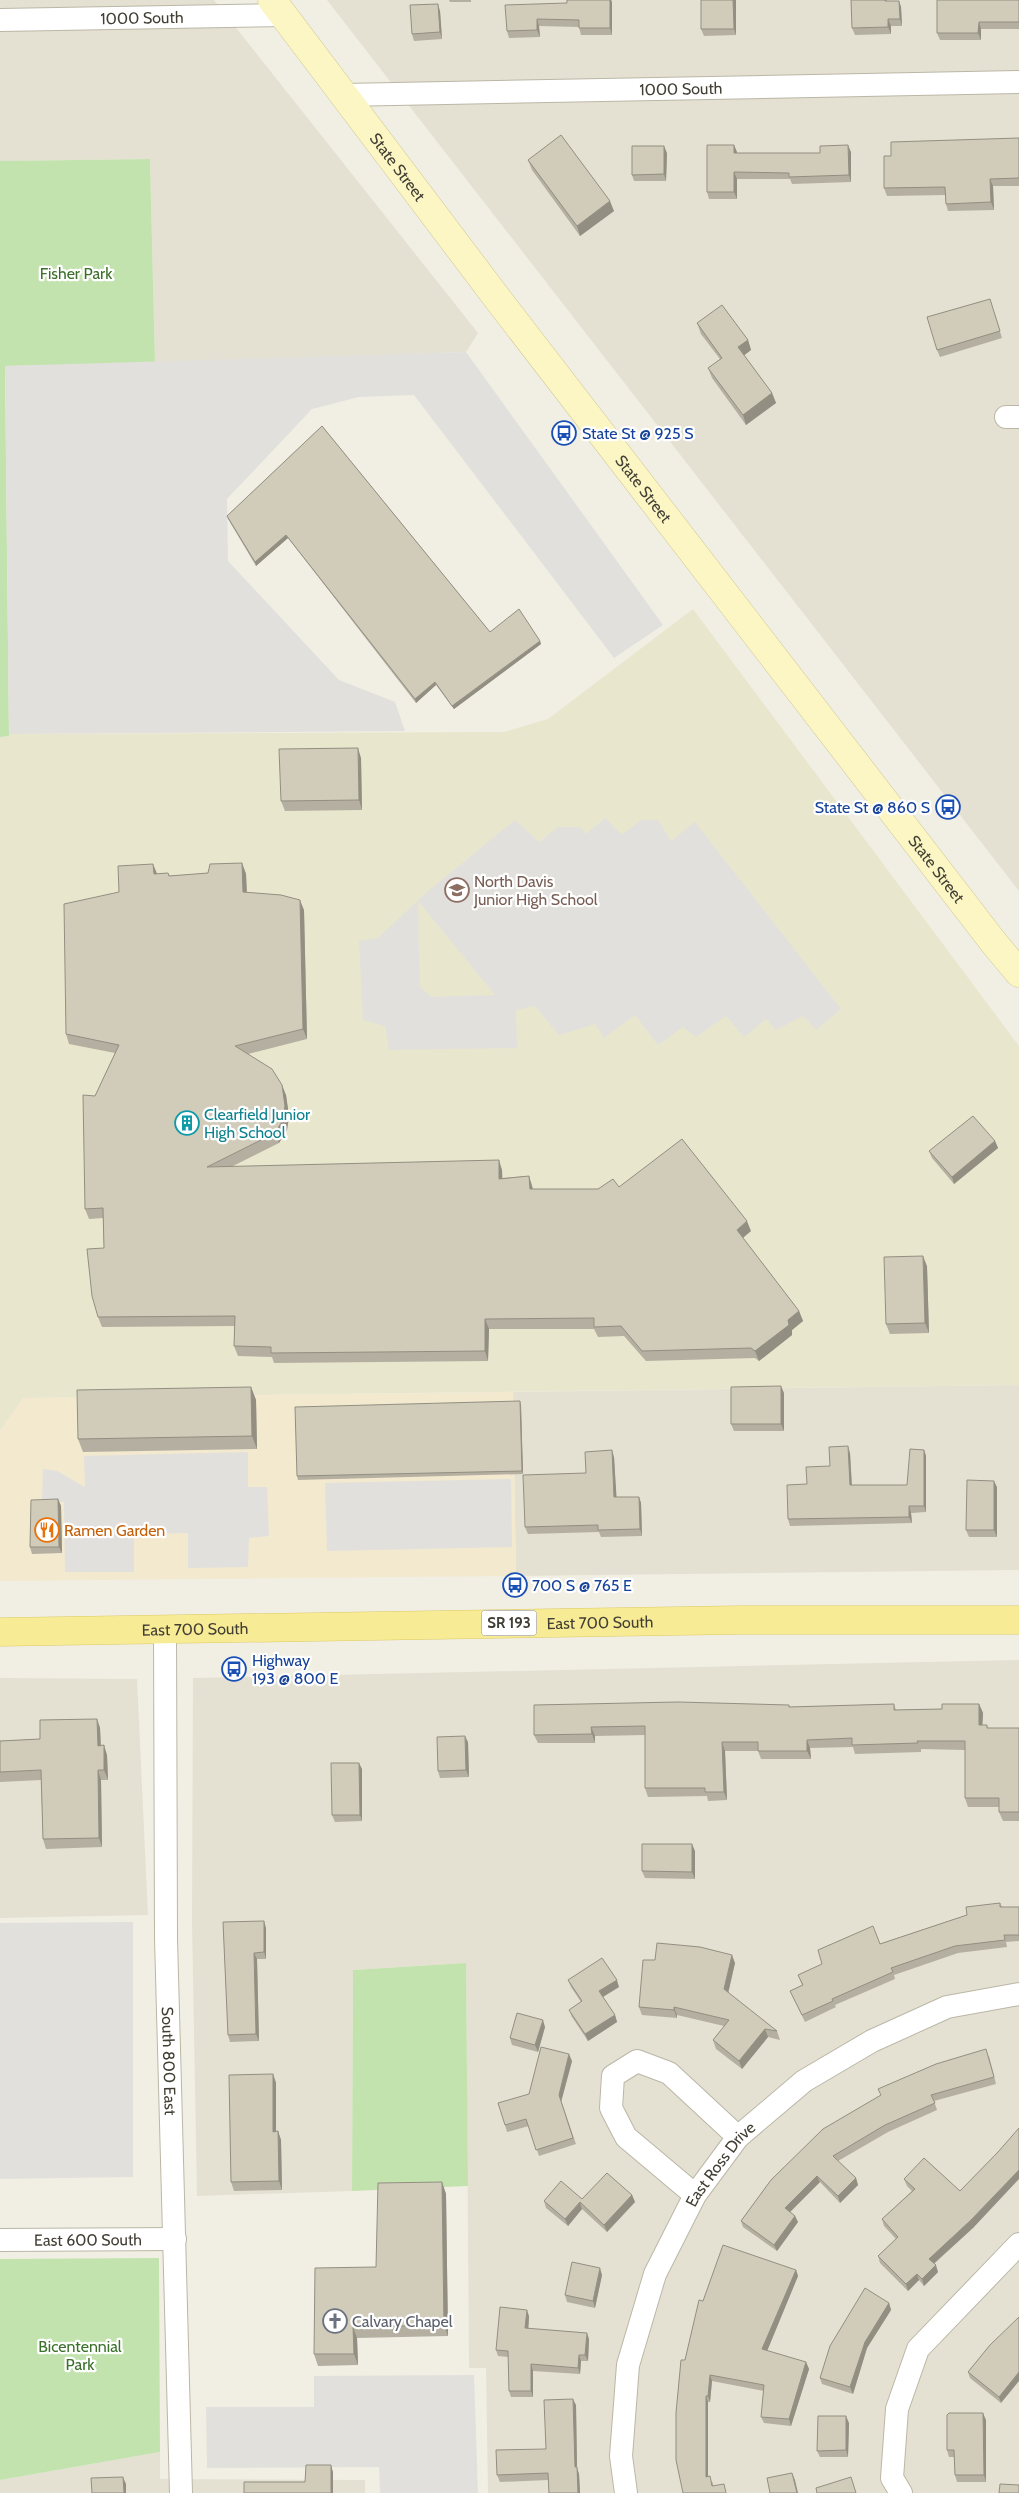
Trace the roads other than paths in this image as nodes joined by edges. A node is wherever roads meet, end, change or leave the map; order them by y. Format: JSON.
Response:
{"nodes":[{"id":1,"x":278,"y":8,"type":"edge"},
{"id":2,"x":0,"y":20,"type":"edge"},
{"id":3,"x":1019,"y":82,"type":"edge"},
{"id":4,"x":343,"y":95,"type":"junction"},
{"id":5,"x":1019,"y":973,"type":"edge"},
{"id":6,"x":1019,"y":1620,"type":"edge"},
{"id":7,"x":165,"y":1630,"type":"junction"},
{"id":8,"x":0,"y":1632,"type":"edge"},
{"id":9,"x":1019,"y":1994,"type":"edge"},
{"id":10,"x":738,"y":2137,"type":"junction"},
{"id":11,"x":695,"y":2196,"type":"junction"},
{"id":12,"x":175,"y":2239,"type":"junction"},
{"id":13,"x":0,"y":2240,"type":"edge"},
{"id":14,"x":1019,"y":2244,"type":"edge"},
{"id":15,"x":181,"y":2493,"type":"edge"},
{"id":16,"x":626,"y":2493,"type":"edge"},
{"id":17,"x":901,"y":2493,"type":"edge"}],
"edges":[{"from":1,"to":2,"type":"street","name":"1000 South"},
{"from":1,"to":4,"type":"main road","name":"State Street"},
{"from":3,"to":4,"type":"street","name":"1000 South"},
{"from":4,"to":5,"type":"main road","name":"State Street"},
{"from":6,"to":7,"type":"main road","name":"East 700 South","number":"SR 193"},
{"from":7,"to":8,"type":"main road","name":"East 700 South","number":"SR 193"},
{"from":7,"to":12,"type":"street","name":"South 800 East"},
{"from":9,"to":10,"type":"street","name":"East Ross Drive"},
{"from":10,"to":11,"type":"street","name":"East Ross Drive"},
{"from":10,"to":11,"type":"street"},
{"from":11,"to":16,"type":"street","name":"East Ross Drive"},
{"from":12,"to":13,"type":"street","name":"East 600 South"},
{"from":12,"to":15,"type":"street","name":"South 800 East"},
{"from":14,"to":17,"type":"street"}]}
